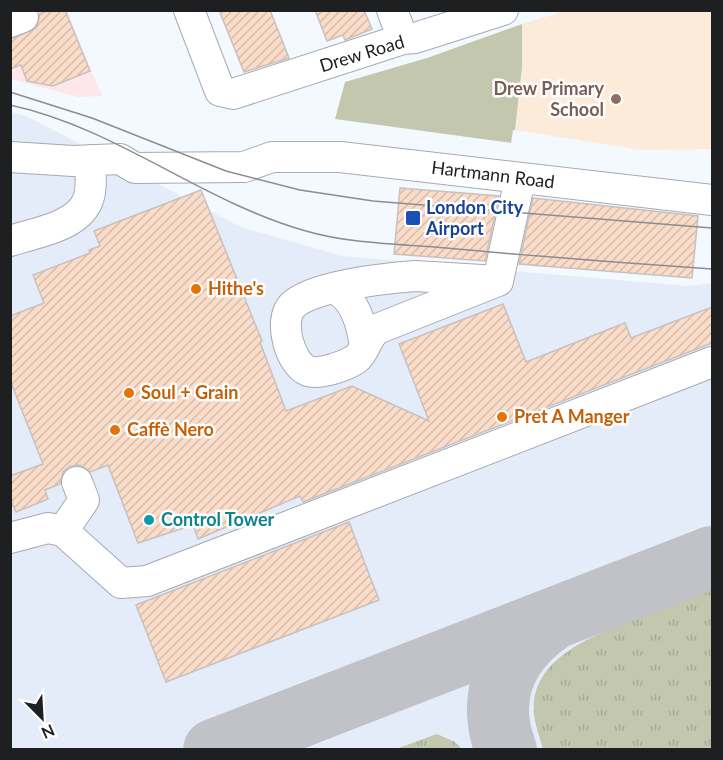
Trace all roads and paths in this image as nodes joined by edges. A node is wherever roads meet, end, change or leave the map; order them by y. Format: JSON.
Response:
{"nodes":[{"id":1,"x":189,"y":10,"type":"edge"},
{"id":2,"x":392,"y":10,"type":"edge"},
{"id":3,"x":503,"y":10,"type":"edge"},
{"id":4,"x":403,"y":39,"type":"junction"},
{"id":5,"x":10,"y":157,"type":"edge"},
{"id":6,"x":90,"y":160,"type":"junction"},
{"id":7,"x":520,"y":179,"type":"junction"},
{"id":8,"x":712,"y":200,"type":"edge"},
{"id":9,"x":10,"y":242,"type":"edge"},
{"id":10,"x":498,"y":281,"type":"junction"},
{"id":11,"x":335,"y":289,"type":"junction"},
{"id":12,"x":365,"y":346,"type":"junction"},
{"id":13,"x":712,"y":362,"type":"edge"},
{"id":14,"x":77,"y":482,"type":"dead end"},
{"id":15,"x":63,"y":531,"type":"junction"},
{"id":16,"x":10,"y":538,"type":"edge"}],
"edges":[{"from":1,"to":4,"type":"street","name":"Drew Road"},
{"from":2,"to":4,"type":"street"},
{"from":3,"to":4,"type":"street","name":"Drew Road"},
{"from":5,"to":6,"type":"street","name":"Hartmann Road"},
{"from":6,"to":7,"type":"street","name":"Hartmann Road"},
{"from":6,"to":9,"type":"street"},
{"from":7,"to":8,"type":"street","name":"Hartmann Road"},
{"from":7,"to":10,"type":"street"},
{"from":10,"to":11,"type":"street"},
{"from":10,"to":12,"type":"street"},
{"from":11,"to":12,"type":"street"},
{"from":11,"to":12,"type":"street"},
{"from":13,"to":15,"type":"street"},
{"from":14,"to":15,"type":"street"},
{"from":15,"to":16,"type":"street"}]}
